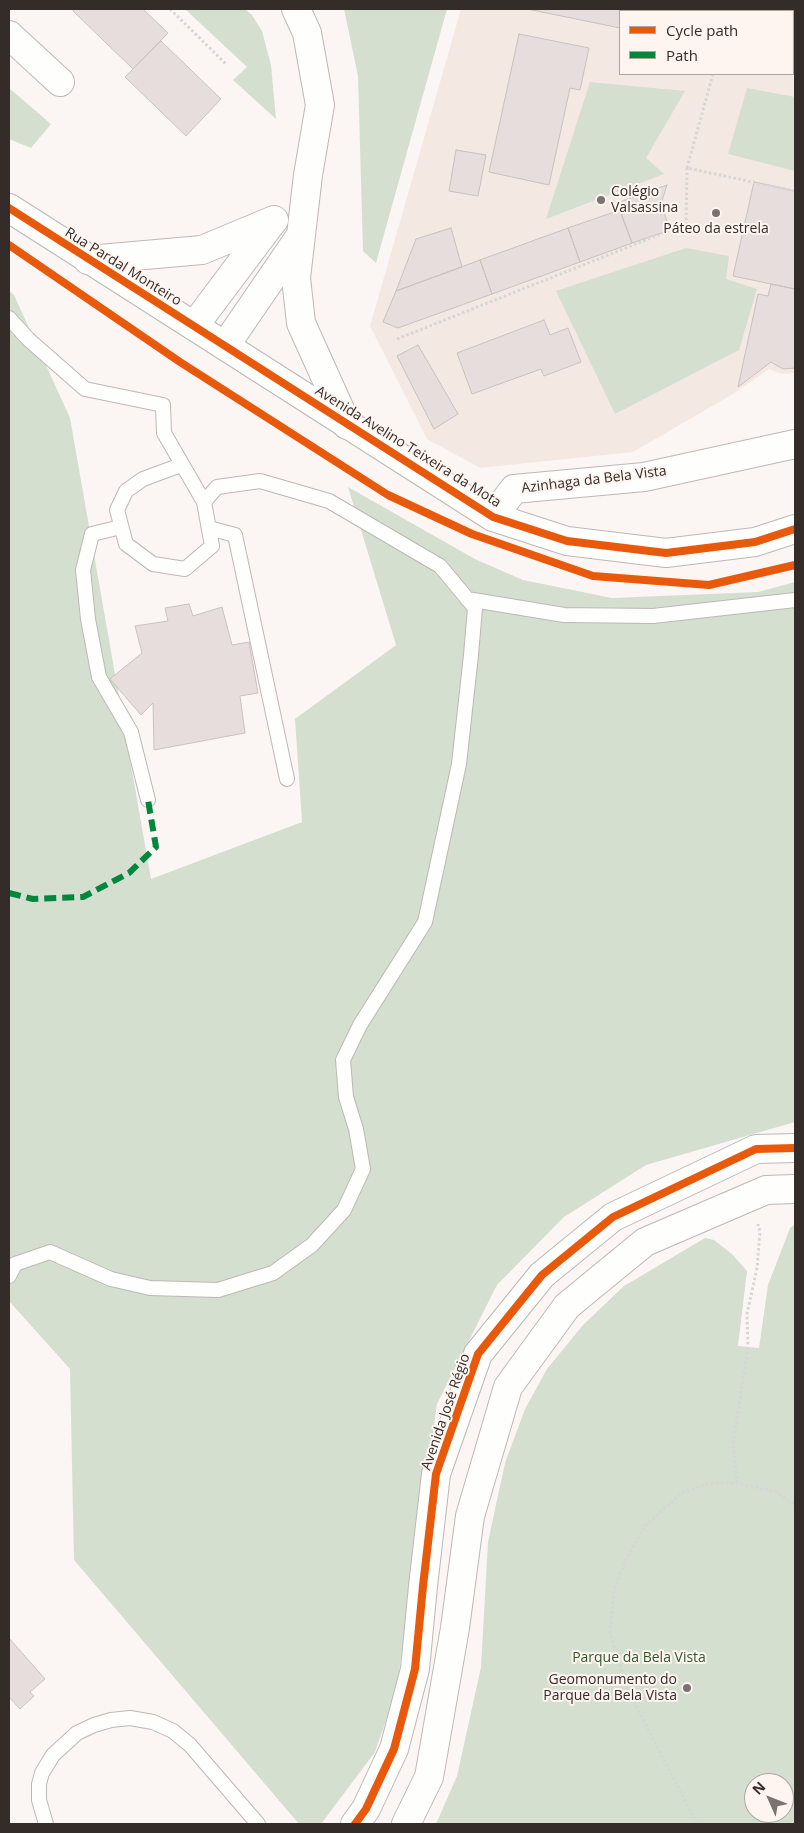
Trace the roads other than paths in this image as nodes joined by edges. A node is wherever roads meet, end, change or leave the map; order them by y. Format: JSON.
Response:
{"nodes":[{"id":1,"x":296,"y":9,"type":"edge"},
{"id":2,"x":9,"y":35,"type":"edge"},
{"id":3,"x":60,"y":82,"type":"dead end"},
{"id":4,"x":308,"y":175,"type":"junction"},
{"id":5,"x":9,"y":208,"type":"edge"},
{"id":6,"x":274,"y":220,"type":"junction"},
{"id":7,"x":300,"y":236,"type":"junction"},
{"id":8,"x":88,"y":260,"type":"junction"},
{"id":9,"x":9,"y":318,"type":"edge"},
{"id":10,"x":194,"y":326,"type":"junction"},
{"id":11,"x":224,"y":346,"type":"junction"},
{"id":12,"x":348,"y":425,"type":"junction"},
{"id":13,"x":795,"y":444,"type":"edge"},
{"id":14,"x":182,"y":465,"type":"junction"},
{"id":15,"x":204,"y":502,"type":"junction"},
{"id":16,"x":493,"y":517,"type":"junction"},
{"id":17,"x":122,"y":527,"type":"junction"},
{"id":18,"x":209,"y":528,"type":"junction"},
{"id":19,"x":795,"y":529,"type":"edge"},
{"id":20,"x":468,"y":599,"type":"junction"},
{"id":21,"x":795,"y":600,"type":"edge"},
{"id":22,"x":286,"y":779,"type":"dead end"},
{"id":23,"x":148,"y":800,"type":"dead end"},
{"id":24,"x":795,"y":1148,"type":"edge"},
{"id":25,"x":795,"y":1189,"type":"edge"},
{"id":26,"x":9,"y":1276,"type":"edge"},
{"id":27,"x":46,"y":1824,"type":"edge"},
{"id":28,"x":258,"y":1824,"type":"edge"},
{"id":29,"x":355,"y":1824,"type":"edge"},
{"id":30,"x":406,"y":1824,"type":"edge"}],
"edges":[{"from":1,"to":4,"type":"street"},
{"from":2,"to":3,"type":"street"},
{"from":4,"to":6,"type":"street"},
{"from":4,"to":7,"type":"street"},
{"from":5,"to":8,"type":"street","name":"Rua Pardal Monteiro"},
{"from":6,"to":8,"type":"street"},
{"from":6,"to":10,"type":"street"},
{"from":7,"to":11,"type":"street"},
{"from":7,"to":12,"type":"street"},
{"from":8,"to":10,"type":"street","name":"Rua Pardal Monteiro"},
{"from":9,"to":14,"type":"lane"},
{"from":10,"to":11,"type":"street","name":"Rua Pardal Monteiro"},
{"from":11,"to":12,"type":"street","name":"Avenida Avelino Teixeira da Mota"},
{"from":12,"to":16,"type":"street","name":"Avenida Avelino Teixeira da Mota"},
{"from":13,"to":16,"type":"street","name":"Azinhaga da Bela Vista"},
{"from":14,"to":15,"type":"lane"},
{"from":14,"to":17,"type":"lane"},
{"from":15,"to":18,"type":"lane"},
{"from":15,"to":20,"type":"lane"},
{"from":16,"to":19,"type":"street","name":"Avenida Avelino Teixeira da Mota"},
{"from":17,"to":18,"type":"lane"},
{"from":17,"to":23,"type":"lane"},
{"from":18,"to":22,"type":"lane"},
{"from":20,"to":21,"type":"lane"},
{"from":20,"to":26,"type":"lane"},
{"from":24,"to":29,"type":"street","name":"Avenida José Régio"},
{"from":25,"to":30,"type":"street"},
{"from":27,"to":28,"type":"lane"}]}
